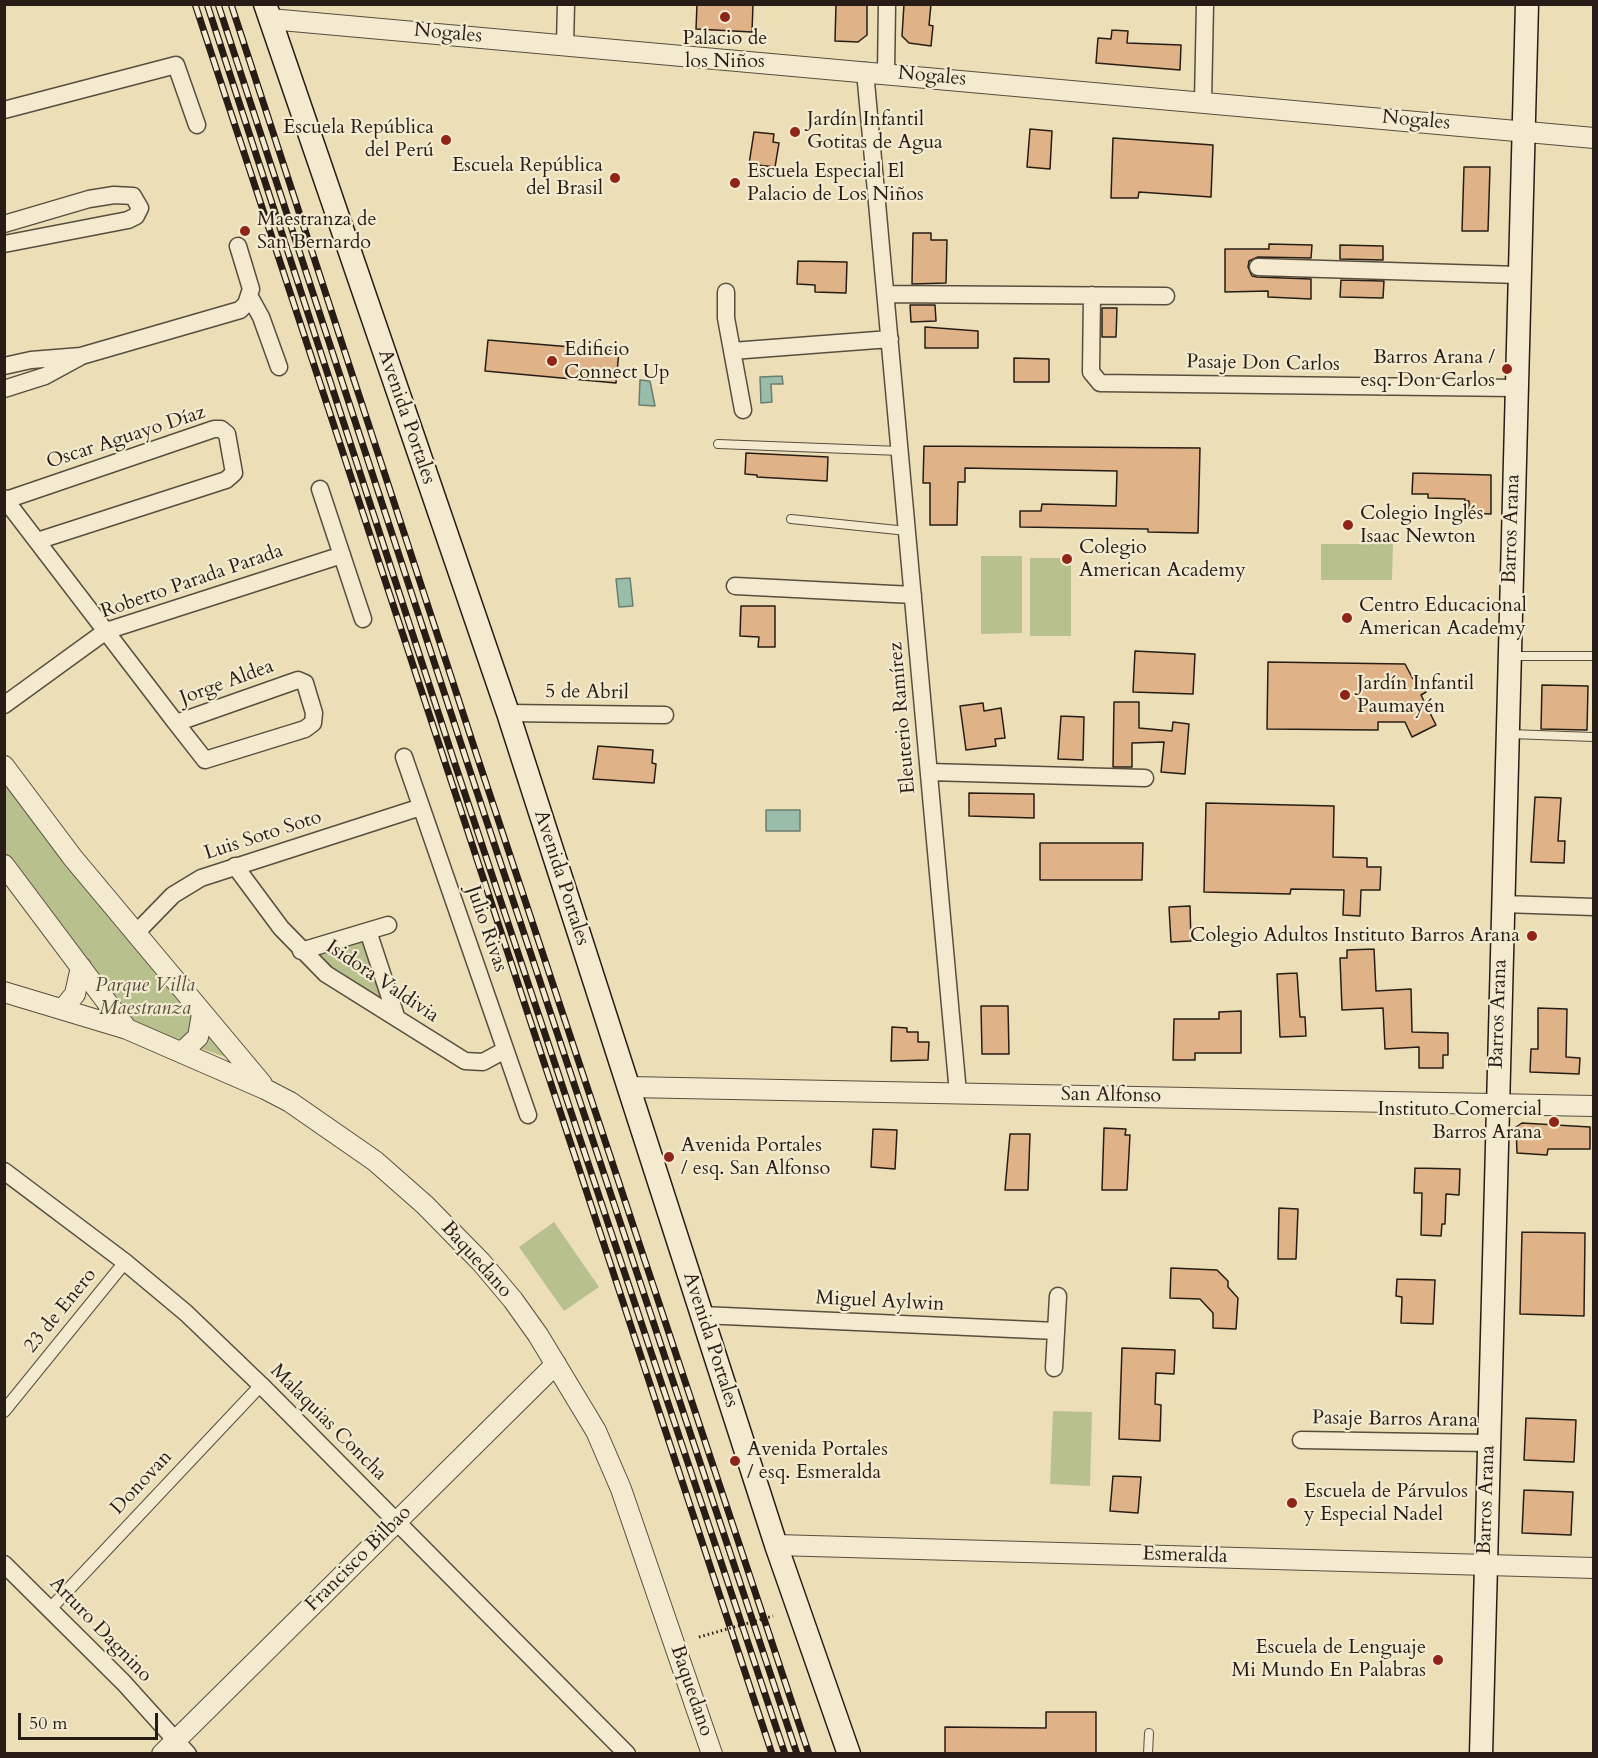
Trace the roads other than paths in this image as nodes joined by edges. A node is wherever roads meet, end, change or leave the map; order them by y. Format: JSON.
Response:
{"nodes":[{"id":1,"x":566,"y":4,"type":"edge"},
{"id":2,"x":887,"y":4,"type":"edge"},
{"id":3,"x":1205,"y":4,"type":"edge"},
{"id":4,"x":1527,"y":4,"type":"edge"},
{"id":5,"x":267,"y":12,"type":"edge"},
{"id":6,"x":565,"y":45,"type":"junction"},
{"id":7,"x":865,"y":71,"type":"junction"},
{"id":8,"x":886,"y":73,"type":"junction"},
{"id":9,"x":1203,"y":102,"type":"junction"},
{"id":10,"x":4,"y":110,"type":"edge"},
{"id":11,"x":197,"y":125,"type":"dead end"},
{"id":12,"x":1523,"y":131,"type":"junction"},
{"id":13,"x":1593,"y":138,"type":"edge"},
{"id":14,"x":4,"y":224,"type":"edge"},
{"id":15,"x":4,"y":244,"type":"edge"},
{"id":16,"x":238,"y":246,"type":"dead end"},
{"id":17,"x":1258,"y":267,"type":"dead end"},
{"id":18,"x":1519,"y":275,"type":"junction"},
{"id":19,"x":726,"y":292,"type":"dead end"},
{"id":20,"x":886,"y":294,"type":"junction"},
{"id":21,"x":1092,"y":296,"type":"junction"},
{"id":22,"x":1166,"y":296,"type":"dead end"},
{"id":23,"x":250,"y":297,"type":"junction"},
{"id":24,"x":890,"y":339,"type":"junction"},
{"id":25,"x":732,"y":351,"type":"junction"},
{"id":26,"x":81,"y":356,"type":"junction"},
{"id":27,"x":4,"y":366,"type":"edge"},
{"id":28,"x":279,"y":367,"type":"dead end"},
{"id":29,"x":1516,"y":388,"type":"junction"},
{"id":30,"x":4,"y":389,"type":"edge"},
{"id":31,"x":743,"y":410,"type":"dead end"},
{"id":32,"x":718,"y":444,"type":"dead end"},
{"id":33,"x":900,"y":451,"type":"junction"},
{"id":34,"x":320,"y":489,"type":"dead end"},
{"id":35,"x":5,"y":499,"type":"edge"},
{"id":36,"x":791,"y":519,"type":"dead end"},
{"id":37,"x":907,"y":531,"type":"junction"},
{"id":38,"x":38,"y":542,"type":"junction"},
{"id":39,"x":342,"y":555,"type":"junction"},
{"id":40,"x":735,"y":586,"type":"dead end"},
{"id":41,"x":913,"y":595,"type":"junction"},
{"id":42,"x":363,"y":620,"type":"dead end"},
{"id":43,"x":105,"y":630,"type":"junction"},
{"id":44,"x":1508,"y":656,"type":"junction"},
{"id":45,"x":1593,"y":656,"type":"edge"},
{"id":46,"x":4,"y":705,"type":"edge"},
{"id":47,"x":508,"y":713,"type":"junction"},
{"id":48,"x":665,"y":715,"type":"dead end"},
{"id":49,"x":176,"y":723,"type":"junction"},
{"id":50,"x":1506,"y":734,"type":"junction"},
{"id":51,"x":1593,"y":737,"type":"edge"},
{"id":52,"x":404,"y":757,"type":"dead end"},
{"id":53,"x":4,"y":766,"type":"edge"},
{"id":54,"x":929,"y":772,"type":"junction"},
{"id":55,"x":1145,"y":778,"type":"dead end"},
{"id":56,"x":421,"y":807,"type":"junction"},
{"id":57,"x":4,"y":866,"type":"edge"},
{"id":58,"x":235,"y":866,"type":"junction"},
{"id":59,"x":1502,"y":904,"type":"junction"},
{"id":60,"x":1593,"y":907,"type":"edge"},
{"id":61,"x":388,"y":925,"type":"dead end"},
{"id":62,"x":368,"y":931,"type":"junction"},
{"id":63,"x":135,"y":934,"type":"junction"},
{"id":64,"x":301,"y":951,"type":"junction"},
{"id":65,"x":81,"y":967,"type":"junction"},
{"id":66,"x":4,"y":992,"type":"edge"},
{"id":67,"x":63,"y":1008,"type":"junction"},
{"id":68,"x":202,"y":1014,"type":"junction"},
{"id":69,"x":396,"y":1016,"type":"junction"},
{"id":70,"x":128,"y":1029,"type":"junction"},
{"id":71,"x":505,"y":1050,"type":"junction"},
{"id":72,"x":182,"y":1052,"type":"junction"},
{"id":73,"x":629,"y":1087,"type":"junction"},
{"id":74,"x":265,"y":1089,"type":"junction"},
{"id":75,"x":958,"y":1093,"type":"junction"},
{"id":76,"x":1496,"y":1103,"type":"junction"},
{"id":77,"x":1593,"y":1106,"type":"edge"},
{"id":78,"x":528,"y":1115,"type":"dead end"},
{"id":79,"x":4,"y":1171,"type":"edge"},
{"id":80,"x":125,"y":1262,"type":"junction"},
{"id":81,"x":1058,"y":1296,"type":"dead end"},
{"id":82,"x":702,"y":1315,"type":"junction"},
{"id":83,"x":1056,"y":1331,"type":"junction"},
{"id":84,"x":556,"y":1364,"type":"junction"},
{"id":85,"x":1054,"y":1368,"type":"dead end"},
{"id":86,"x":261,"y":1384,"type":"junction"},
{"id":87,"x":4,"y":1411,"type":"edge"},
{"id":88,"x":1301,"y":1440,"type":"dead end"},
{"id":89,"x":1489,"y":1443,"type":"junction"},
{"id":90,"x":397,"y":1522,"type":"junction"},
{"id":91,"x":776,"y":1545,"type":"junction"},
{"id":92,"x":4,"y":1564,"type":"edge"},
{"id":93,"x":1485,"y":1565,"type":"junction"},
{"id":94,"x":1593,"y":1568,"type":"edge"},
{"id":95,"x":51,"y":1608,"type":"junction"},
{"id":96,"x":1149,"y":1733,"type":"dead end"},
{"id":97,"x":175,"y":1749,"type":"edge"},
{"id":98,"x":627,"y":1754,"type":"edge"},
{"id":99,"x":712,"y":1754,"type":"edge"},
{"id":100,"x":849,"y":1754,"type":"edge"},
{"id":101,"x":1148,"y":1754,"type":"edge"},
{"id":102,"x":1481,"y":1754,"type":"edge"}],
"edges":[{"from":1,"to":6,"type":"street"},
{"from":2,"to":8,"type":"street"},
{"from":3,"to":9,"type":"street"},
{"from":4,"to":12,"type":"main road","name":"Barros Arana"},
{"from":5,"to":6,"type":"street","name":"Nogales"},
{"from":5,"to":47,"type":"main road","name":"Avenida Portales"},
{"from":6,"to":7,"type":"street","name":"Nogales"},
{"from":7,"to":8,"type":"street","name":"Nogales"},
{"from":7,"to":20,"type":"street","name":"Eleuterio Ramírez"},
{"from":8,"to":9,"type":"street","name":"Nogales"},
{"from":9,"to":12,"type":"street","name":"Nogales"},
{"from":10,"to":11,"type":"street"},
{"from":12,"to":13,"type":"street","name":"Nogales"},
{"from":12,"to":18,"type":"main road","name":"Barros Arana"},
{"from":14,"to":15,"type":"street"},
{"from":16,"to":23,"type":"street"},
{"from":17,"to":18,"type":"street"},
{"from":18,"to":29,"type":"main road","name":"Barros Arana"},
{"from":19,"to":25,"type":"street"},
{"from":20,"to":21,"type":"street"},
{"from":20,"to":24,"type":"street","name":"Eleuterio Ramírez"},
{"from":21,"to":22,"type":"street"},
{"from":21,"to":29,"type":"street","name":"Pasaje Don Carlos"},
{"from":23,"to":26,"type":"street"},
{"from":23,"to":28,"type":"street"},
{"from":24,"to":25,"type":"street"},
{"from":24,"to":33,"type":"street","name":"Eleuterio Ramírez"},
{"from":25,"to":31,"type":"street"},
{"from":26,"to":27,"type":"street"},
{"from":26,"to":30,"type":"street"},
{"from":29,"to":44,"type":"main road","name":"Barros Arana"},
{"from":32,"to":33,"type":"lane"},
{"from":33,"to":37,"type":"street","name":"Eleuterio Ramírez"},
{"from":34,"to":39,"type":"street"},
{"from":35,"to":38,"type":"street","name":"Jorge Aldea"},
{"from":35,"to":38,"type":"street","name":"Oscar Aguayo Díaz"},
{"from":36,"to":37,"type":"lane"},
{"from":37,"to":41,"type":"street","name":"Eleuterio Ramírez"},
{"from":38,"to":43,"type":"street","name":"Jorge Aldea"},
{"from":39,"to":42,"type":"street"},
{"from":39,"to":43,"type":"street","name":"Roberto Parada Parada"},
{"from":40,"to":41,"type":"street"},
{"from":41,"to":54,"type":"street","name":"Eleuterio Ramírez"},
{"from":43,"to":46,"type":"street","name":"Roberto Parada Parada"},
{"from":43,"to":49,"type":"street","name":"Jorge Aldea"},
{"from":44,"to":45,"type":"lane"},
{"from":44,"to":50,"type":"main road","name":"Barros Arana"},
{"from":47,"to":48,"type":"street","name":"5 de Abril"},
{"from":47,"to":73,"type":"main road","name":"Avenida Portales"},
{"from":49,"to":49,"type":"street","name":"Jorge Aldea"},
{"from":50,"to":51,"type":"lane"},
{"from":50,"to":59,"type":"main road","name":"Barros Arana"},
{"from":52,"to":56,"type":"street","name":"Julio Rivas"},
{"from":53,"to":63,"type":"street"},
{"from":54,"to":55,"type":"street"},
{"from":54,"to":75,"type":"street","name":"Eleuterio Ramírez"},
{"from":56,"to":58,"type":"street","name":"Luis Soto Soto"},
{"from":56,"to":71,"type":"street","name":"Julio Rivas"},
{"from":57,"to":65,"type":"street"},
{"from":58,"to":63,"type":"street","name":"Luis Soto Soto"},
{"from":58,"to":64,"type":"street","name":"Isidora Valdivia"},
{"from":59,"to":60,"type":"street"},
{"from":59,"to":76,"type":"main road","name":"Barros Arana"},
{"from":61,"to":62,"type":"street"},
{"from":62,"to":64,"type":"street"},
{"from":62,"to":69,"type":"street"},
{"from":63,"to":68,"type":"street"},
{"from":64,"to":69,"type":"street","name":"Isidora Valdivia"},
{"from":65,"to":67,"type":"street"},
{"from":65,"to":70,"type":"street"},
{"from":66,"to":67,"type":"street","name":"Baquedano"},
{"from":67,"to":70,"type":"street","name":"Baquedano"},
{"from":68,"to":72,"type":"street"},
{"from":68,"to":74,"type":"street"},
{"from":69,"to":71,"type":"street","name":"Isidora Valdivia"},
{"from":70,"to":72,"type":"street","name":"Baquedano"},
{"from":71,"to":78,"type":"street","name":"Julio Rivas"},
{"from":72,"to":74,"type":"street","name":"Baquedano"},
{"from":73,"to":75,"type":"street","name":"San Alfonso"},
{"from":73,"to":82,"type":"main road","name":"Avenida Portales"},
{"from":74,"to":84,"type":"street","name":"Baquedano"},
{"from":75,"to":76,"type":"street","name":"San Alfonso"},
{"from":76,"to":77,"type":"street","name":"San Alfonso"},
{"from":76,"to":89,"type":"main road","name":"Barros Arana"},
{"from":79,"to":80,"type":"street","name":"Malaquias Concha"},
{"from":80,"to":86,"type":"street","name":"Malaquias Concha"},
{"from":80,"to":87,"type":"street","name":"23 de Enero"},
{"from":81,"to":83,"type":"street"},
{"from":82,"to":83,"type":"street","name":"Miguel Aylwin"},
{"from":82,"to":91,"type":"main road","name":"Avenida Portales"},
{"from":83,"to":85,"type":"street"},
{"from":84,"to":90,"type":"street","name":"Francisco Bilbao"},
{"from":84,"to":99,"type":"street","name":"Baquedano"},
{"from":86,"to":90,"type":"street","name":"Malaquias Concha"},
{"from":86,"to":95,"type":"street","name":"Donovan"},
{"from":88,"to":89,"type":"street","name":"Pasaje Barros Arana"},
{"from":89,"to":93,"type":"main road","name":"Barros Arana"},
{"from":90,"to":97,"type":"street","name":"Francisco Bilbao"},
{"from":90,"to":98,"type":"street","name":"Malaquias Concha"},
{"from":91,"to":93,"type":"street","name":"Esmeralda"},
{"from":91,"to":100,"type":"main road","name":"Avenida Portales"},
{"from":92,"to":95,"type":"street","name":"Arturo Dagnino"},
{"from":93,"to":94,"type":"street","name":"Esmeralda"},
{"from":93,"to":102,"type":"main road","name":"Barros Arana"},
{"from":95,"to":97,"type":"street","name":"Arturo Dagnino"},
{"from":96,"to":101,"type":"lane"}]}
